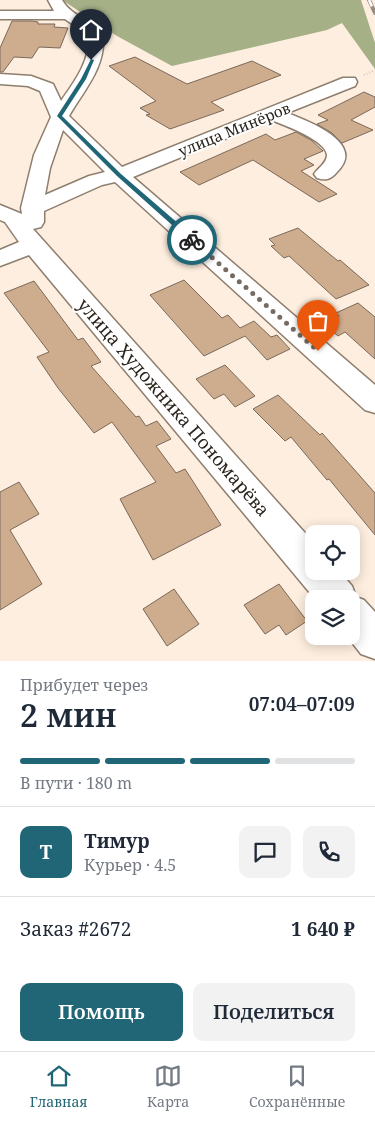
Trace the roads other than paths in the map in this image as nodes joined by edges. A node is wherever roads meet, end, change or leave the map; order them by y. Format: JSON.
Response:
{"nodes":[{"id":1,"x":55,"y":0,"type":"edge"},
{"id":2,"x":0,"y":15,"type":"edge"},
{"id":3,"x":66,"y":15,"type":"junction"},
{"id":4,"x":0,"y":79,"type":"edge"},
{"id":5,"x":349,"y":82,"type":"dead end"},
{"id":6,"x":273,"y":114,"type":"junction"},
{"id":7,"x":59,"y":116,"type":"junction"},
{"id":8,"x":324,"y":174,"type":"dead end"},
{"id":9,"x":119,"y":175,"type":"junction"},
{"id":10,"x":32,"y":208,"type":"junction"},
{"id":11,"x":0,"y":212,"type":"edge"},
{"id":12,"x":34,"y":245,"type":"junction"},
{"id":13,"x":0,"y":259,"type":"edge"},
{"id":14,"x":375,"y":402,"type":"edge"},
{"id":15,"x":305,"y":558,"type":"edge"},
{"id":16,"x":323,"y":580,"type":"edge"},
{"id":17,"x":332,"y":590,"type":"edge"},
{"id":18,"x":360,"y":623,"type":"edge"},
{"id":19,"x":375,"y":640,"type":"edge"}],
"edges":[{"from":1,"to":3,"type":"street"},
{"from":2,"to":3,"type":"street"},
{"from":3,"to":7,"type":"street"},
{"from":4,"to":7,"type":"street"},
{"from":5,"to":6,"type":"street","name":"улица Минёров"},
{"from":6,"to":8,"type":"street"},
{"from":6,"to":9,"type":"street","name":"улица Минёров"},
{"from":7,"to":9,"type":"street"},
{"from":7,"to":10,"type":"street"},
{"from":9,"to":10,"type":"street","name":"улица Минёров"},
{"from":9,"to":14,"type":"street"},
{"from":10,"to":12,"type":"street"},
{"from":11,"to":12,"type":"street","name":"улица Художника Пономарёва"},
{"from":12,"to":13,"type":"street"},
{"from":12,"to":15,"type":"street","name":"улица Художника Пономарёва"},
{"from":16,"to":17,"type":"street","name":"улица Художника Пономарёва"},
{"from":18,"to":19,"type":"street"}]}
